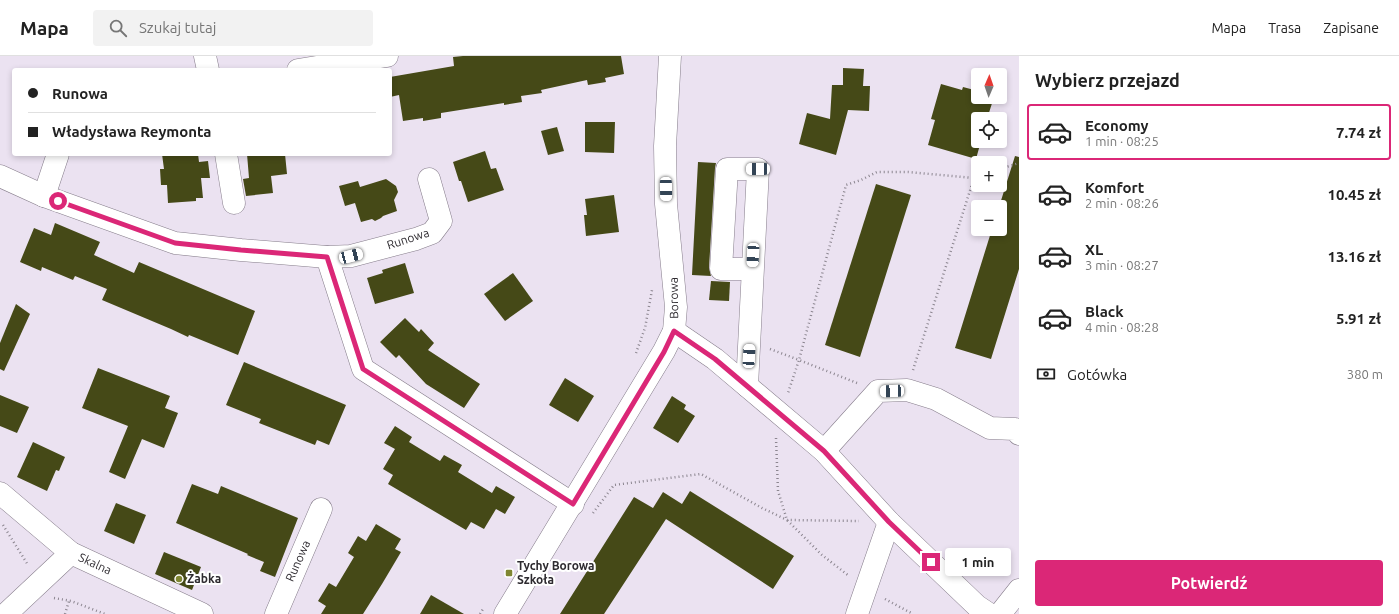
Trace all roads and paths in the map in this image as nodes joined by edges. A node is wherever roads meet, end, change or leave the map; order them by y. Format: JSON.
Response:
{"nodes":[{"id":1,"x":205,"y":56,"type":"edge"},
{"id":2,"x":388,"y":56,"type":"edge"},
{"id":3,"x":670,"y":56,"type":"edge"},
{"id":4,"x":208,"y":68,"type":"edge"},
{"id":5,"x":311,"y":68,"type":"edge"},
{"id":6,"x":57,"y":156,"type":"edge"},
{"id":7,"x":226,"y":156,"type":"edge"},
{"id":8,"x":1019,"y":163,"type":"edge"},
{"id":9,"x":1007,"y":167,"type":"edge"},
{"id":10,"x":0,"y":176,"type":"edge"},
{"id":11,"x":971,"y":178,"type":"edge"},
{"id":12,"x":429,"y":179,"type":"dead end"},
{"id":13,"x":971,"y":187,"type":"edge"},
{"id":14,"x":44,"y":196,"type":"junction"},
{"id":15,"x":234,"y":203,"type":"dead end"},
{"id":16,"x":327,"y":257,"type":"junction"},
{"id":17,"x":752,"y":269,"type":"dead end"},
{"id":18,"x":652,"y":287,"type":"dead end"},
{"id":19,"x":674,"y":331,"type":"junction"},
{"id":20,"x":749,"y":341,"type":"junction"},
{"id":21,"x":635,"y":355,"type":"dead end"},
{"id":22,"x":799,"y":360,"type":"junction"},
{"id":23,"x":747,"y":386,"type":"junction"},
{"id":24,"x":907,"y":390,"type":"junction"},
{"id":25,"x":878,"y":391,"type":"junction"},
{"id":26,"x":787,"y":398,"type":"dead end"},
{"id":27,"x":1018,"y":426,"type":"edge"},
{"id":28,"x":776,"y":432,"type":"dead end"},
{"id":29,"x":824,"y":451,"type":"junction"},
{"id":30,"x":0,"y":493,"type":"edge"},
{"id":31,"x":573,"y":504,"type":"junction"},
{"id":32,"x":321,"y":509,"type":"dead end"},
{"id":33,"x":592,"y":515,"type":"dead end"},
{"id":34,"x":0,"y":520,"type":"edge"},
{"id":35,"x":787,"y":520,"type":"junction"},
{"id":36,"x":889,"y":522,"type":"junction"},
{"id":37,"x":71,"y":553,"type":"junction"},
{"id":38,"x":30,"y":570,"type":"dead end"},
{"id":39,"x":866,"y":587,"type":"junction"},
{"id":40,"x":1019,"y":590,"type":"edge"},
{"id":41,"x":54,"y":598,"type":"dead end"},
{"id":42,"x":69,"y":601,"type":"junction"},
{"id":43,"x":7,"y":607,"type":"edge"},
{"id":44,"x":65,"y":614,"type":"edge"},
{"id":45,"x":105,"y":614,"type":"edge"},
{"id":46,"x":202,"y":614,"type":"edge"},
{"id":47,"x":276,"y":614,"type":"edge"},
{"id":48,"x":505,"y":614,"type":"edge"},
{"id":49,"x":857,"y":614,"type":"edge"},
{"id":50,"x":913,"y":614,"type":"edge"},
{"id":51,"x":989,"y":614,"type":"edge"},
{"id":52,"x":1000,"y":614,"type":"edge"}],
"edges":[{"from":1,"to":4,"type":"street"},
{"from":2,"to":5,"type":"street"},
{"from":3,"to":19,"type":"street","name":"Borowa"},
{"from":6,"to":14,"type":"street"},
{"from":7,"to":15,"type":"street"},
{"from":8,"to":9,"type":"path"},
{"from":10,"to":14,"type":"street","name":"Runowa"},
{"from":11,"to":22,"type":"path"},
{"from":12,"to":16,"type":"street","name":"Runowa"},
{"from":13,"to":24,"type":"path"},
{"from":14,"to":16,"type":"street","name":"Runowa"},
{"from":16,"to":31,"type":"street"},
{"from":17,"to":20,"type":"street"},
{"from":18,"to":21,"type":"path"},
{"from":19,"to":23,"type":"street"},
{"from":19,"to":31,"type":"street","name":"Borowa"},
{"from":20,"to":22,"type":"path"},
{"from":20,"to":23,"type":"street"},
{"from":22,"to":25,"type":"path"},
{"from":22,"to":26,"type":"path"},
{"from":23,"to":29,"type":"street"},
{"from":24,"to":25,"type":"street"},
{"from":24,"to":27,"type":"street"},
{"from":25,"to":29,"type":"street"},
{"from":28,"to":35,"type":"path"},
{"from":29,"to":36,"type":"street"},
{"from":30,"to":37,"type":"street","name":"Skalna"},
{"from":31,"to":48,"type":"street","name":"Borowa"},
{"from":32,"to":47,"type":"street","name":"Runowa"},
{"from":33,"to":35,"type":"path"},
{"from":34,"to":38,"type":"path"},
{"from":35,"to":36,"type":"path"},
{"from":35,"to":39,"type":"path"},
{"from":36,"to":39,"type":"street"},
{"from":36,"to":51,"type":"street"},
{"from":37,"to":43,"type":"street"},
{"from":37,"to":46,"type":"street","name":"Skalna"},
{"from":39,"to":49,"type":"street"},
{"from":39,"to":50,"type":"path"},
{"from":40,"to":52,"type":"street"},
{"from":41,"to":42,"type":"path"},
{"from":42,"to":44,"type":"path"},
{"from":42,"to":45,"type":"path"}]}
